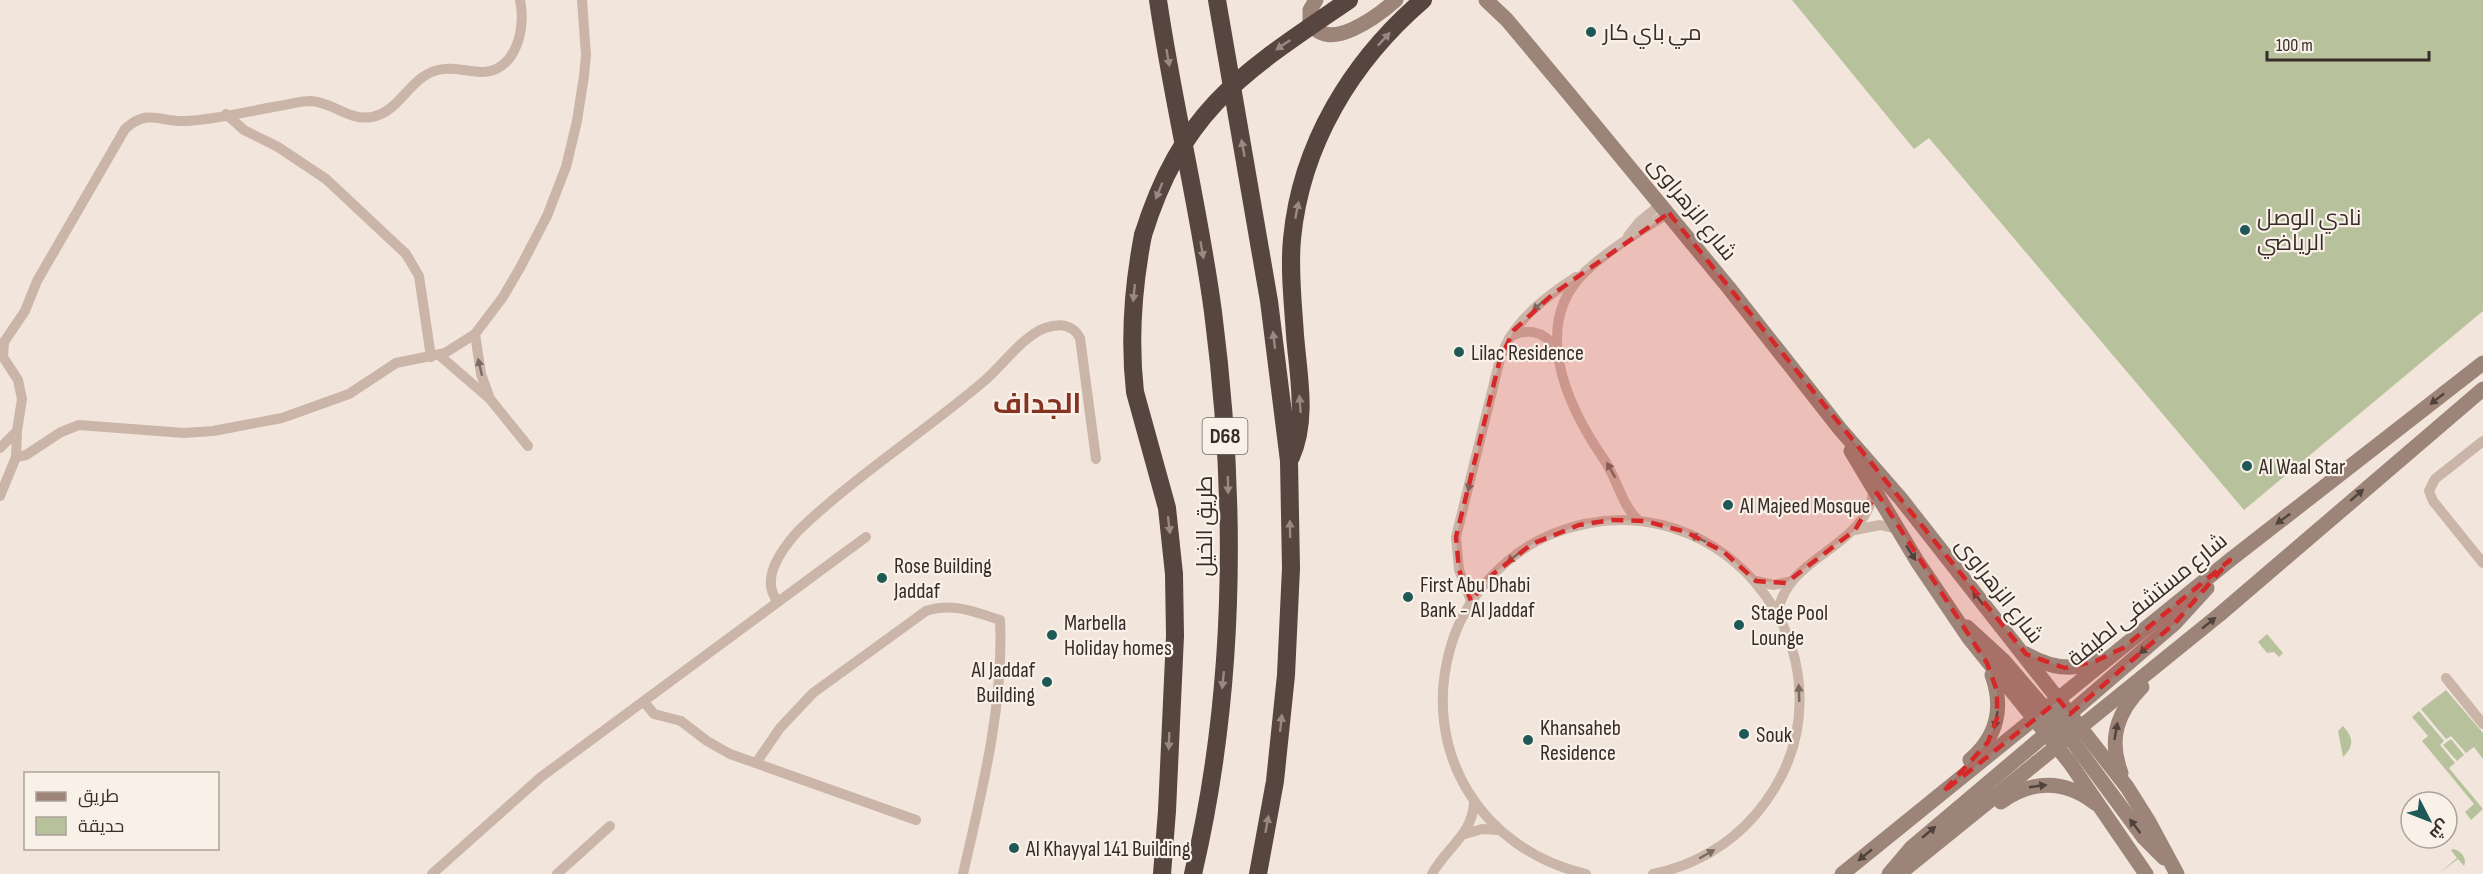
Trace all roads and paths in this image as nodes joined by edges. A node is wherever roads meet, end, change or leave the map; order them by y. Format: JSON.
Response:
{"nodes":[{"id":1,"x":520,"y":0,"type":"edge"},
{"id":2,"x":582,"y":0,"type":"edge"},
{"id":3,"x":1158,"y":0,"type":"edge"},
{"id":4,"x":1217,"y":0,"type":"edge"},
{"id":5,"x":1316,"y":0,"type":"edge"},
{"id":6,"x":1349,"y":0,"type":"edge"},
{"id":7,"x":1486,"y":0,"type":"edge"},
{"id":8,"x":1494,"y":0,"type":"edge"},
{"id":9,"x":1415,"y":2,"type":"edge"},
{"id":10,"x":1507,"y":20,"type":"junction"},
{"id":11,"x":226,"y":114,"type":"junction"},
{"id":12,"x":1665,"y":208,"type":"junction"},
{"id":13,"x":1587,"y":271,"type":"junction"},
{"id":14,"x":475,"y":334,"type":"junction"},
{"id":15,"x":1508,"y":339,"type":"junction"},
{"id":16,"x":1556,"y":347,"type":"junction"},
{"id":17,"x":435,"y":356,"type":"junction"},
{"id":18,"x":2483,"y":363,"type":"edge"},
{"id":19,"x":5,"y":373,"type":"edge"},
{"id":20,"x":2480,"y":394,"type":"edge"},
{"id":21,"x":490,"y":399,"type":"junction"},
{"id":22,"x":1840,"y":429,"type":"junction"},
{"id":23,"x":17,"y":431,"type":"junction"},
{"id":24,"x":2483,"y":441,"type":"edge"},
{"id":25,"x":528,"y":446,"type":"dead end"},
{"id":26,"x":0,"y":448,"type":"edge"},
{"id":27,"x":16,"y":457,"type":"junction"},
{"id":28,"x":1096,"y":459,"type":"dead end"},
{"id":29,"x":1288,"y":461,"type":"junction"},
{"id":30,"x":1874,"y":488,"type":"junction"},
{"id":31,"x":0,"y":496,"type":"edge"},
{"id":32,"x":1639,"y":521,"type":"junction"},
{"id":33,"x":1897,"y":529,"type":"junction"},
{"id":34,"x":1855,"y":530,"type":"junction"},
{"id":35,"x":866,"y":537,"type":"dead end"},
{"id":36,"x":2230,"y":560,"type":"junction"},
{"id":37,"x":2483,"y":562,"type":"edge"},
{"id":38,"x":1756,"y":581,"type":"junction"},
{"id":39,"x":1791,"y":581,"type":"junction"},
{"id":40,"x":1472,"y":601,"type":"junction"},
{"id":41,"x":778,"y":602,"type":"junction"},
{"id":42,"x":1778,"y":612,"type":"junction"},
{"id":43,"x":1957,"y":621,"type":"junction"},
{"id":44,"x":2014,"y":645,"type":"junction"},
{"id":45,"x":2123,"y":648,"type":"junction"},
{"id":46,"x":2164,"y":660,"type":"junction"},
{"id":47,"x":1987,"y":663,"type":"junction"},
{"id":48,"x":2446,"y":678,"type":"dead end"},
{"id":49,"x":2059,"y":700,"type":"junction"},
{"id":50,"x":644,"y":702,"type":"junction"},
{"id":51,"x":2483,"y":724,"type":"edge"},
{"id":52,"x":2055,"y":727,"type":"junction"},
{"id":53,"x":2080,"y":727,"type":"junction"},
{"id":54,"x":756,"y":763,"type":"junction"},
{"id":55,"x":2127,"y":787,"type":"junction"},
{"id":56,"x":1943,"y":792,"type":"junction"},
{"id":57,"x":1474,"y":802,"type":"junction"},
{"id":58,"x":2104,"y":810,"type":"junction"},
{"id":59,"x":1967,"y":819,"type":"junction"},
{"id":60,"x":916,"y":820,"type":"dead end"},
{"id":61,"x":610,"y":826,"type":"dead end"},
{"id":62,"x":1499,"y":830,"type":"junction"},
{"id":63,"x":1465,"y":834,"type":"junction"},
{"id":64,"x":2176,"y":871,"type":"edge"},
{"id":65,"x":1259,"y":872,"type":"edge"},
{"id":66,"x":1575,"y":873,"type":"edge"},
{"id":67,"x":432,"y":874,"type":"edge"},
{"id":68,"x":556,"y":874,"type":"edge"},
{"id":69,"x":963,"y":874,"type":"edge"},
{"id":70,"x":1162,"y":874,"type":"edge"},
{"id":71,"x":1193,"y":874,"type":"edge"},
{"id":72,"x":1432,"y":874,"type":"edge"},
{"id":73,"x":1586,"y":874,"type":"edge"},
{"id":74,"x":1653,"y":874,"type":"edge"},
{"id":75,"x":1842,"y":874,"type":"edge"},
{"id":76,"x":1889,"y":874,"type":"edge"},
{"id":77,"x":1899,"y":874,"type":"edge"},
{"id":78,"x":2146,"y":874,"type":"edge"}],
"edges":[{"from":1,"to":11,"type":"street"},
{"from":2,"to":14,"type":"street"},
{"from":3,"to":71,"type":"highway","name":"طريق الخيل","number":"D68","one_way":true},
{"from":29,"to":4,"type":"highway","one_way":true},
{"from":5,"to":9,"type":"main road"},
{"from":6,"to":70,"type":"highway","one_way":true,"bridge":true},
{"from":7,"to":10,"type":"main road","name":"شارع الزهراوى"},
{"from":8,"to":10,"type":"main road","name":"شارع الزهراوى"},
{"from":29,"to":9,"type":"highway","one_way":true},
{"from":10,"to":12,"type":"main road","name":"شارع الزهراوى"},
{"from":11,"to":17,"type":"street"},
{"from":11,"to":19,"type":"street"},
{"from":12,"to":13,"type":"street"},
{"from":12,"to":22,"type":"main road","name":"شارع الزهراوى"},
{"from":13,"to":15,"type":"street","one_way":true},
{"from":13,"to":16,"type":"street"},
{"from":14,"to":17,"type":"street"},
{"from":21,"to":14,"type":"street","one_way":true},
{"from":15,"to":16,"type":"street"},
{"from":15,"to":40,"type":"street","one_way":true},
{"from":32,"to":16,"type":"street","one_way":true},
{"from":17,"to":21,"type":"street"},
{"from":17,"to":27,"type":"street"},
{"from":18,"to":36,"type":"main road","name":"شارع مستشفى لطيفة","one_way":true},
{"from":19,"to":23,"type":"street"},
{"from":46,"to":20,"type":"main road","one_way":true},
{"from":21,"to":25,"type":"street"},
{"from":22,"to":30,"type":"main road","name":"شارع الزهراوى"},
{"from":44,"to":22,"type":"main road","name":"شارع الزهراوى","one_way":true},
{"from":23,"to":26,"type":"street"},
{"from":23,"to":27,"type":"street"},
{"from":24,"to":37,"type":"street"},
{"from":27,"to":31,"type":"street"},
{"from":28,"to":41,"type":"street"},
{"from":65,"to":29,"type":"highway","one_way":true},
{"from":30,"to":33,"type":"main road","name":"شارع الزهراوى"},
{"from":30,"to":34,"type":"street"},
{"from":38,"to":32,"type":"street","one_way":true},
{"from":32,"to":40,"type":"street","one_way":true},
{"from":33,"to":34,"type":"street"},
{"from":33,"to":43,"type":"main road","name":"شارع الزهراوى","one_way":true},
{"from":34,"to":39,"type":"street"},
{"from":35,"to":41,"type":"street"},
{"from":36,"to":45,"type":"main road","name":"شارع مستشفى لطيفة"},
{"from":36,"to":52,"type":"main road","one_way":true},
{"from":38,"to":39,"type":"street"},
{"from":38,"to":42,"type":"street"},
{"from":39,"to":42,"type":"street"},
{"from":40,"to":57,"type":"street"},
{"from":41,"to":50,"type":"street"},
{"from":74,"to":42,"type":"street","one_way":true},
{"from":43,"to":47,"type":"main road","name":"شارع الزهراوى"},
{"from":43,"to":52,"type":"main road"},
{"from":44,"to":45,"type":"main road"},
{"from":44,"to":49,"type":"main road","name":"شارع الزهراوى"},
{"from":45,"to":49,"type":"main road","name":"شارع مستشفى لطيفة"},
{"from":46,"to":53,"type":"main road"},
{"from":55,"to":46,"type":"main road","one_way":true},
{"from":47,"to":52,"type":"main road","name":"شارع الزهراوى"},
{"from":47,"to":56,"type":"main road","one_way":true},
{"from":48,"to":51,"type":"street"},
{"from":49,"to":52,"type":"main road"},
{"from":50,"to":54,"type":"street"},
{"from":50,"to":67,"type":"street"},
{"from":52,"to":53,"type":"main road"},
{"from":52,"to":56,"type":"main road"},
{"from":52,"to":58,"type":"main road","name":"شارع الزهراوى"},
{"from":52,"to":59,"type":"main road"},
{"from":64,"to":52,"type":"main road","one_way":true},
{"from":76,"to":52,"type":"main road","one_way":true},
{"from":53,"to":55,"type":"main road"},
{"from":54,"to":60,"type":"street"},
{"from":54,"to":69,"type":"street"},
{"from":55,"to":64,"type":"main road"},
{"from":56,"to":75,"type":"main road","one_way":true},
{"from":57,"to":62,"type":"street"},
{"from":57,"to":63,"type":"street"},
{"from":59,"to":58,"type":"main road","one_way":true},
{"from":58,"to":78,"type":"main road","name":"شارع الزهراوى"},
{"from":59,"to":77,"type":"main road"},
{"from":61,"to":68,"type":"street"},
{"from":62,"to":63,"type":"street"},
{"from":62,"to":66,"type":"street"},
{"from":63,"to":72,"type":"street"},
{"from":66,"to":73,"type":"street"}]}
